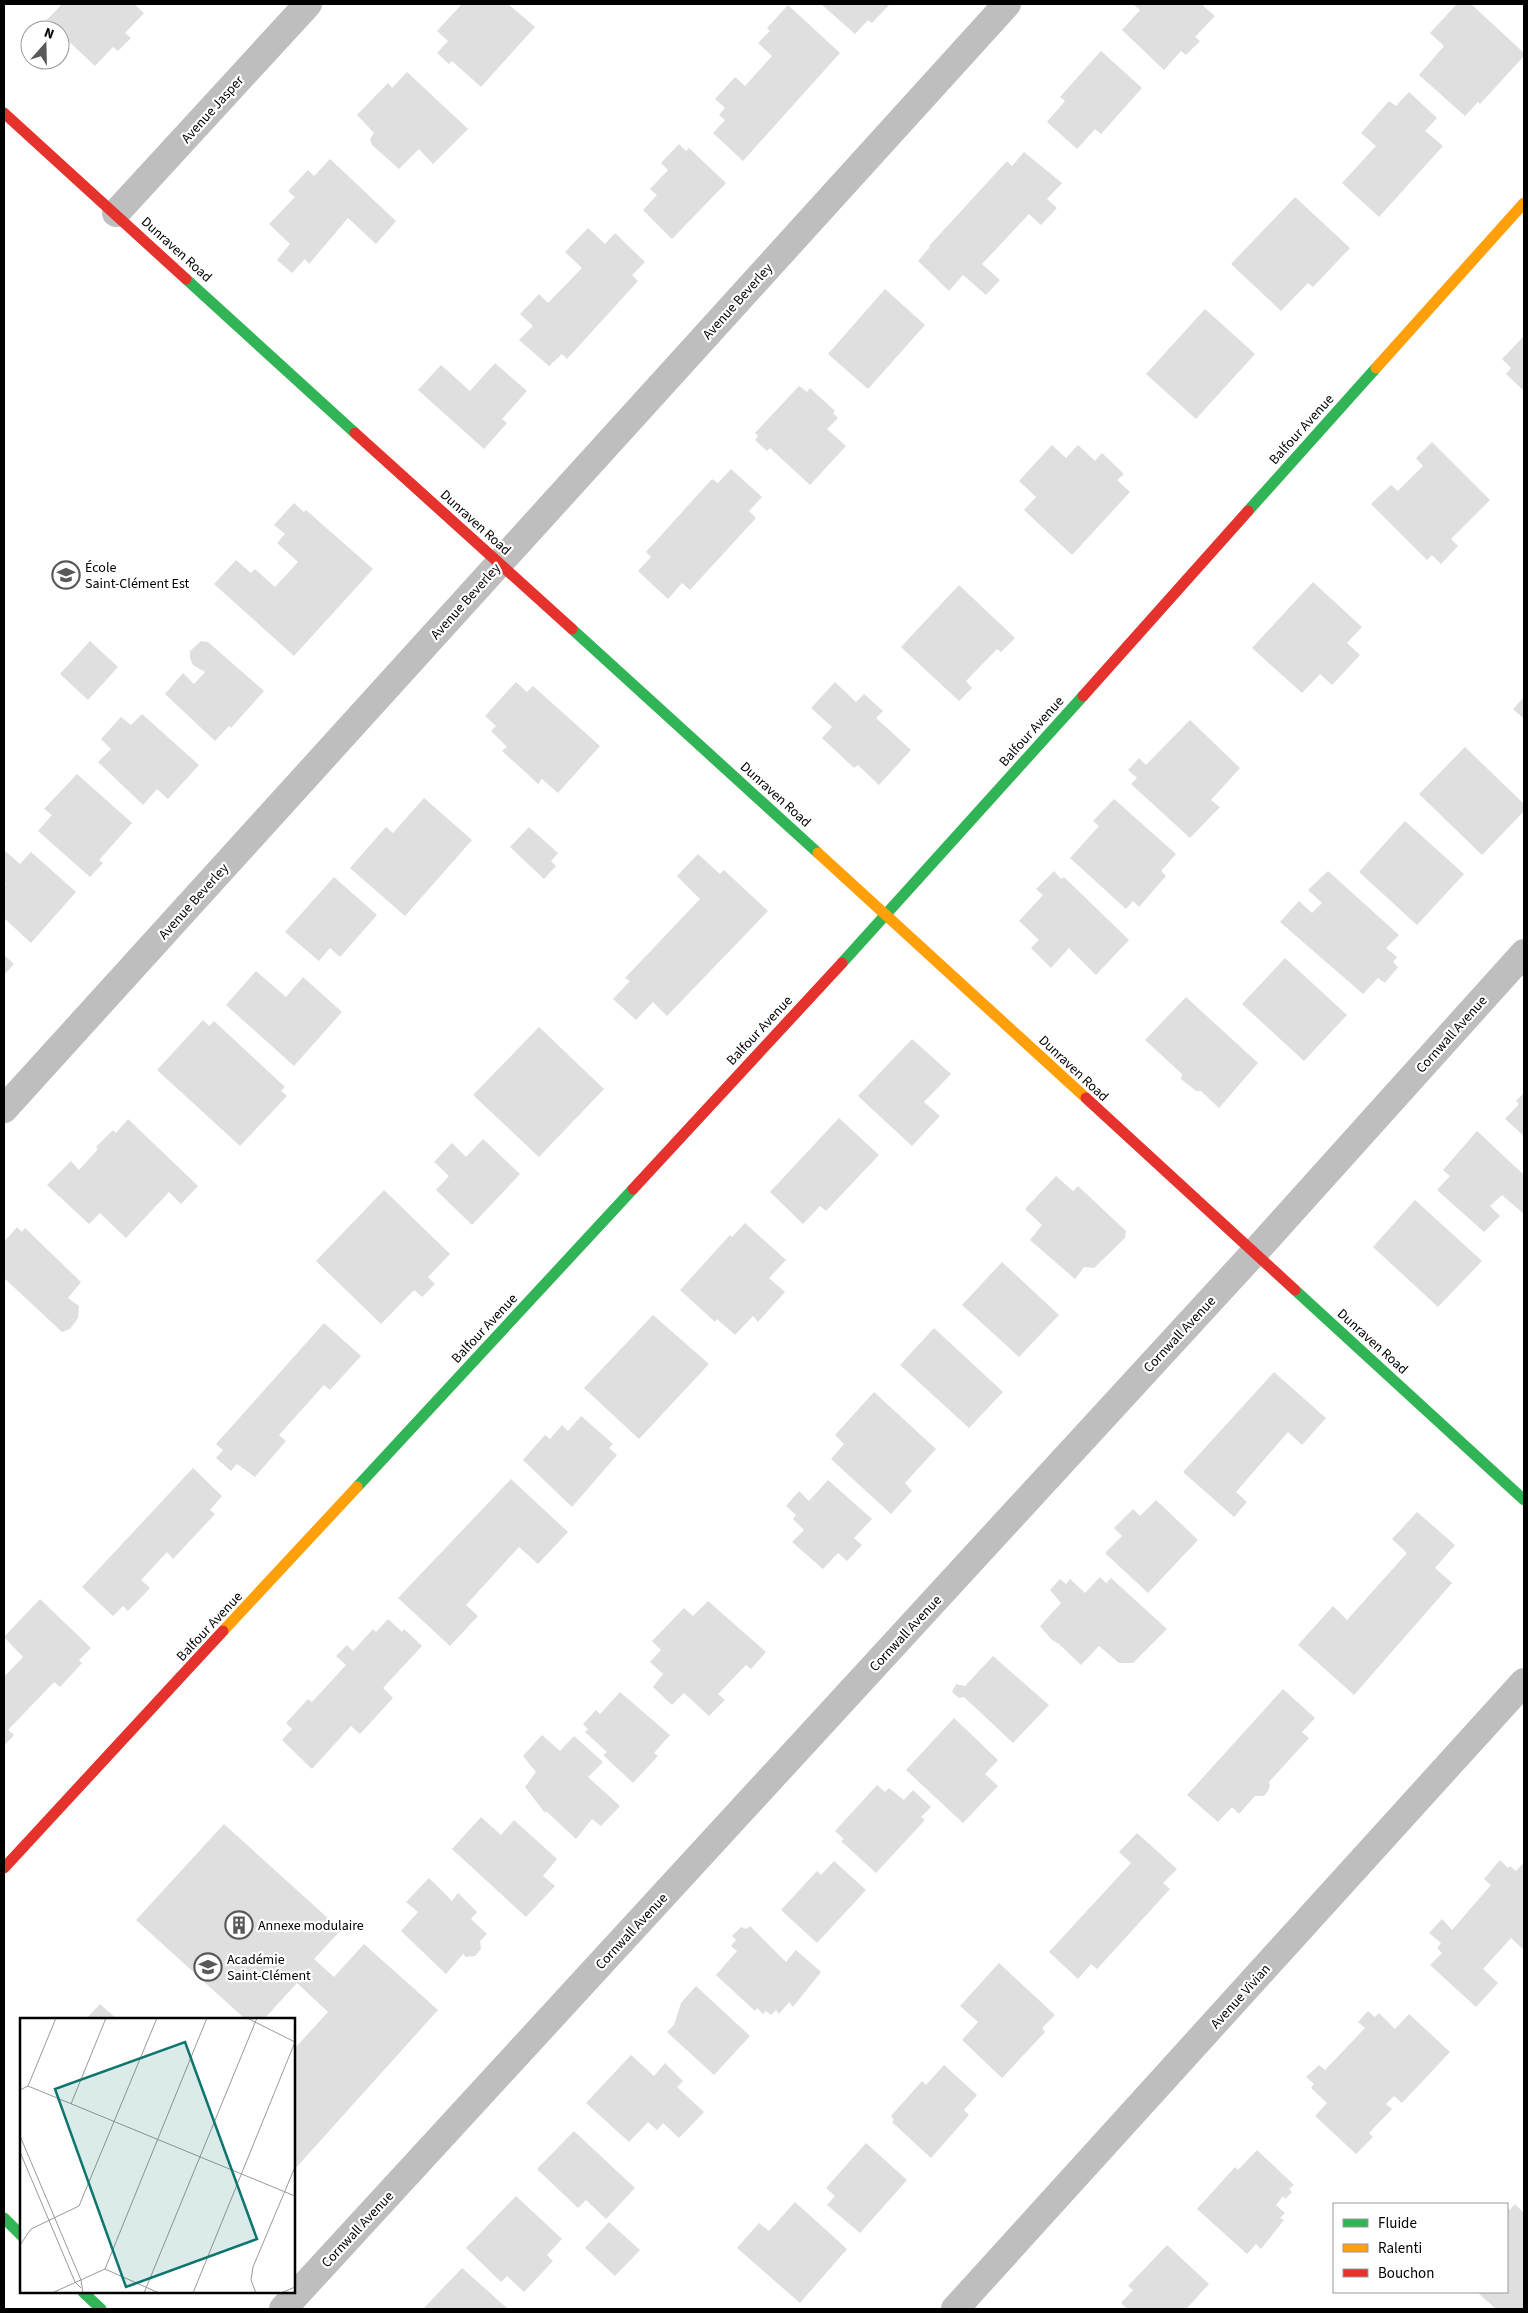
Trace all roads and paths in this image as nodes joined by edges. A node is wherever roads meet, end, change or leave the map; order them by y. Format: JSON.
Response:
{"nodes":[{"id":1,"x":308,"y":4,"type":"edge"},
{"id":2,"x":1007,"y":4,"type":"edge"},
{"id":3,"x":4,"y":113,"type":"edge"},
{"id":4,"x":1524,"y":203,"type":"edge"},
{"id":5,"x":116,"y":213,"type":"junction"},
{"id":6,"x":499,"y":563,"type":"junction"},
{"id":7,"x":886,"y":915,"type":"junction"},
{"id":8,"x":1524,"y":953,"type":"edge"},
{"id":9,"x":4,"y":1109,"type":"edge"},
{"id":10,"x":1254,"y":1253,"type":"junction"},
{"id":11,"x":1524,"y":1500,"type":"edge"},
{"id":12,"x":1524,"y":1682,"type":"edge"},
{"id":13,"x":4,"y":1868,"type":"edge"},
{"id":14,"x":4,"y":2218,"type":"edge"},
{"id":15,"x":20,"y":2234,"type":"edge"},
{"id":16,"x":84,"y":2293,"type":"edge"},
{"id":17,"x":102,"y":2309,"type":"edge"},
{"id":18,"x":283,"y":2309,"type":"edge"},
{"id":19,"x":955,"y":2309,"type":"edge"}],
"edges":[{"from":1,"to":5,"type":"street","name":"Avenue Jasper"},
{"from":2,"to":6,"type":"street","name":"Avenue Beverley"},
{"from":3,"to":5,"type":"street","name":"Dunraven Road"},
{"from":4,"to":7,"type":"street","name":"Balfour Avenue"},
{"from":5,"to":6,"type":"street","name":"Dunraven Road"},
{"from":6,"to":7,"type":"street","name":"Dunraven Road"},
{"from":6,"to":9,"type":"street","name":"Avenue Beverley"},
{"from":7,"to":10,"type":"street","name":"Dunraven Road"},
{"from":7,"to":13,"type":"street","name":"Balfour Avenue"},
{"from":8,"to":10,"type":"street","name":"Cornwall Avenue"},
{"from":10,"to":11,"type":"street","name":"Dunraven Road"},
{"from":10,"to":18,"type":"street","name":"Cornwall Avenue"},
{"from":12,"to":19,"type":"street","name":"Avenue Vivian"},
{"from":14,"to":15,"type":"street"},
{"from":16,"to":17,"type":"street"}]}
